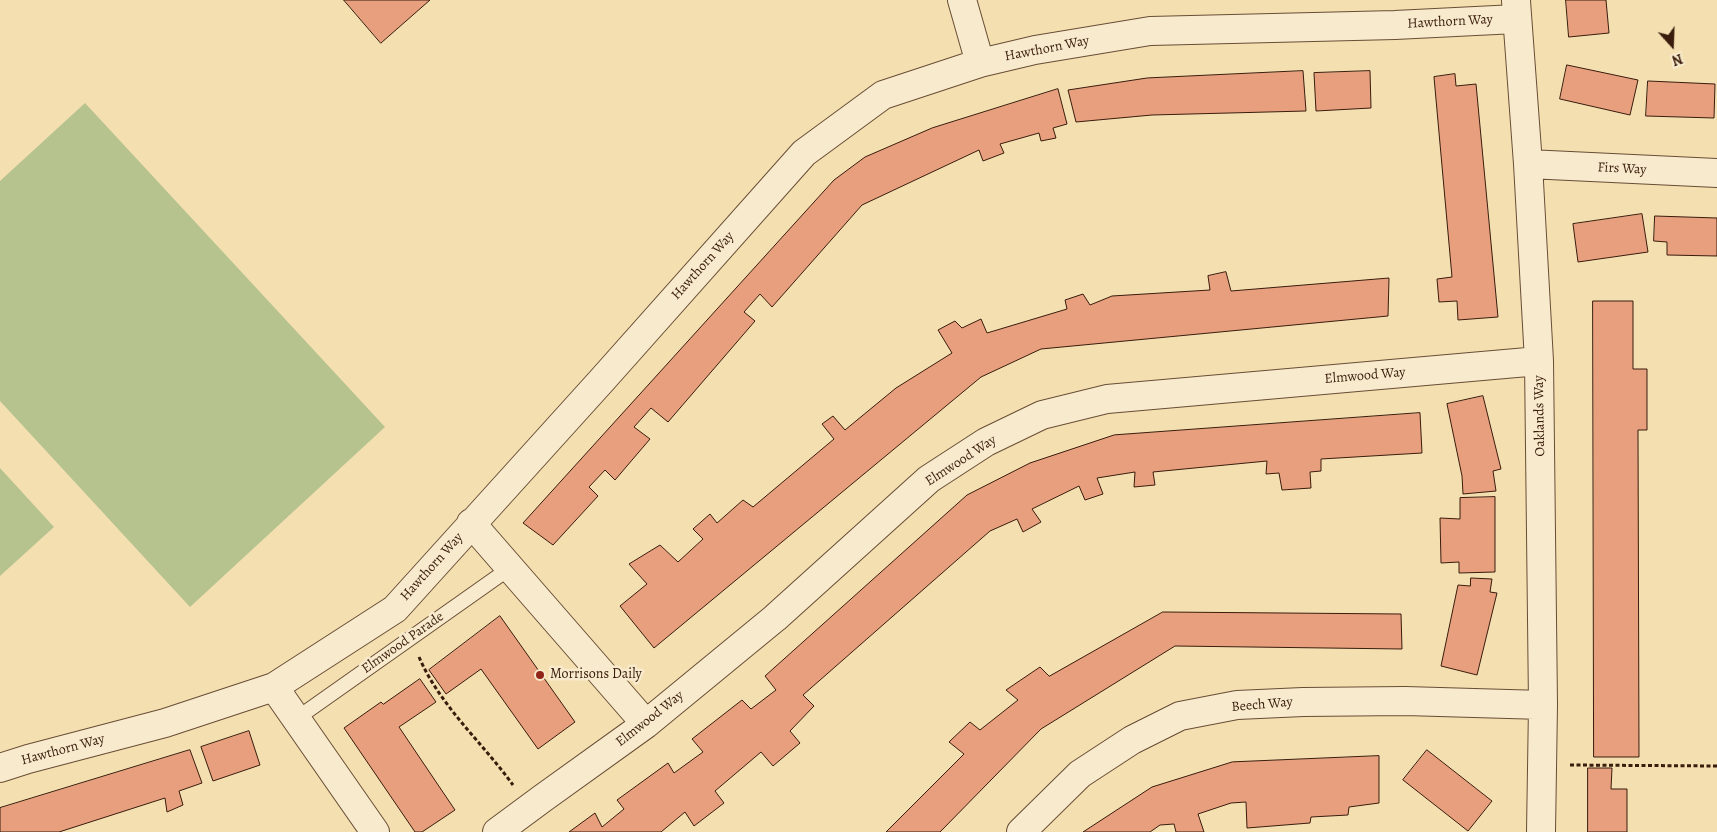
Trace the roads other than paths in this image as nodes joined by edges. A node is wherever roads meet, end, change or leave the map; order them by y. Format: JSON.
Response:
{"nodes":[{"id":1,"x":962,"y":0,"type":"edge"},
{"id":2,"x":1516,"y":10,"type":"edge"},
{"id":3,"x":980,"y":63,"type":"junction"},
{"id":4,"x":1528,"y":164,"type":"junction"},
{"id":5,"x":1717,"y":174,"type":"edge"},
{"id":6,"x":1539,"y":361,"type":"junction"},
{"id":7,"x":471,"y":523,"type":"junction"},
{"id":8,"x":510,"y":568,"type":"junction"},
{"id":9,"x":274,"y":687,"type":"junction"},
{"id":10,"x":1543,"y":705,"type":"junction"},
{"id":11,"x":296,"y":719,"type":"junction"},
{"id":12,"x":646,"y":724,"type":"junction"},
{"id":13,"x":0,"y":768,"type":"edge"},
{"id":14,"x":375,"y":832,"type":"edge"},
{"id":15,"x":497,"y":832,"type":"edge"},
{"id":16,"x":1021,"y":832,"type":"edge"},
{"id":17,"x":1541,"y":832,"type":"edge"}],
"edges":[{"from":1,"to":3,"type":"street"},
{"from":2,"to":3,"type":"street","name":"Hawthorn Way"},
{"from":2,"to":4,"type":"street","name":"Oaklands Way"},
{"from":3,"to":7,"type":"street","name":"Hawthorn Way"},
{"from":4,"to":5,"type":"street","name":"Firs Way"},
{"from":4,"to":6,"type":"street","name":"Oaklands Way"},
{"from":6,"to":10,"type":"street","name":"Oaklands Way"},
{"from":6,"to":12,"type":"street","name":"Elmwood Way"},
{"from":7,"to":8,"type":"street"},
{"from":7,"to":9,"type":"street","name":"Hawthorn Way"},
{"from":8,"to":11,"type":"lane","name":"Elmwood Parade"},
{"from":8,"to":12,"type":"street"},
{"from":9,"to":11,"type":"street"},
{"from":9,"to":13,"type":"street","name":"Hawthorn Way"},
{"from":10,"to":16,"type":"street","name":"Beech Way"},
{"from":10,"to":17,"type":"street","name":"Oaklands Way"},
{"from":11,"to":14,"type":"street"},
{"from":12,"to":15,"type":"street","name":"Elmwood Way"}]}
